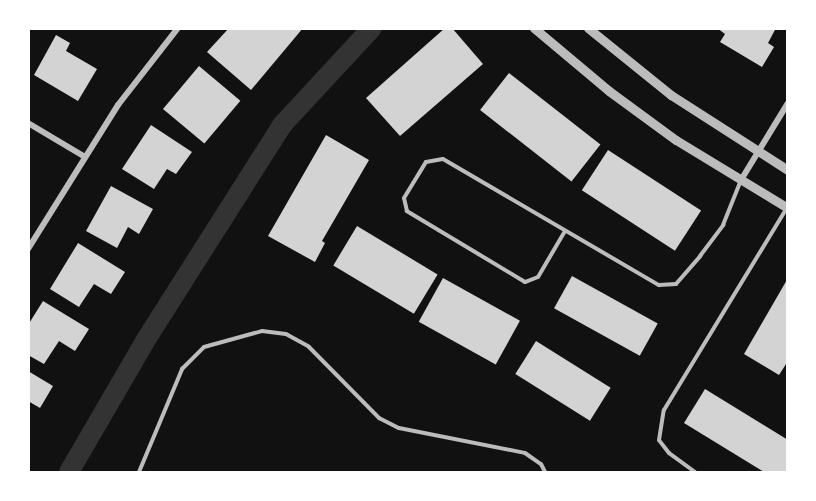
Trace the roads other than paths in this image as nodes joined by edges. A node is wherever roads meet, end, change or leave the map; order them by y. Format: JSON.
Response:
{"nodes":[{"id":1,"x":178,"y":28,"type":"edge"},
{"id":2,"x":534,"y":28,"type":"edge"},
{"id":3,"x":588,"y":28,"type":"edge"},
{"id":4,"x":788,"y":103,"type":"edge"},
{"id":5,"x":28,"y":123,"type":"edge"},
{"id":6,"x":758,"y":153,"type":"junction"},
{"id":7,"x":85,"y":158,"type":"junction"},
{"id":8,"x":788,"y":170,"type":"edge"},
{"id":9,"x":741,"y":180,"type":"junction"},
{"id":10,"x":787,"y":208,"type":"edge"},
{"id":11,"x":566,"y":231,"type":"junction"},
{"id":12,"x":28,"y":249,"type":"edge"},
{"id":13,"x":139,"y":472,"type":"edge"},
{"id":14,"x":545,"y":472,"type":"edge"},
{"id":15,"x":695,"y":472,"type":"edge"}],
"edges":[{"from":1,"to":7,"type":"street"},
{"from":2,"to":9,"type":"street"},
{"from":3,"to":6,"type":"street"},
{"from":4,"to":6,"type":"street"},
{"from":5,"to":7,"type":"street"},
{"from":6,"to":8,"type":"street"},
{"from":6,"to":9,"type":"street"},
{"from":7,"to":12,"type":"street"},
{"from":9,"to":10,"type":"street"},
{"from":9,"to":11,"type":"lane"},
{"from":10,"to":15,"type":"lane"},
{"from":11,"to":11,"type":"lane"},
{"from":13,"to":14,"type":"lane"}]}
